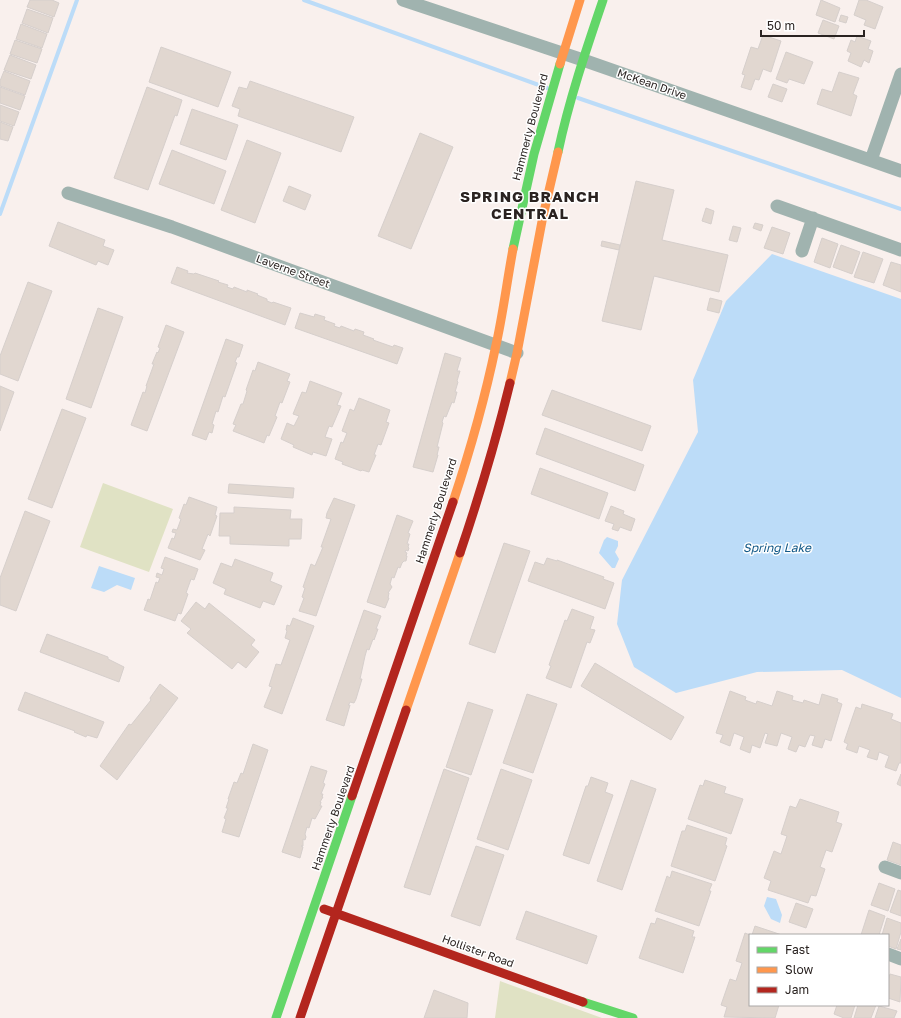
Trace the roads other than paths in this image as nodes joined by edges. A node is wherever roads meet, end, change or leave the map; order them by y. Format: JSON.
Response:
{"nodes":[{"id":1,"x":402,"y":0,"type":"edge"},
{"id":2,"x":580,"y":0,"type":"edge"},
{"id":3,"x":603,"y":0,"type":"edge"},
{"id":4,"x":563,"y":53,"type":"junction"},
{"id":5,"x":583,"y":60,"type":"junction"},
{"id":6,"x":901,"y":74,"type":"edge"},
{"id":7,"x":871,"y":160,"type":"junction"},
{"id":8,"x":901,"y":171,"type":"edge"},
{"id":9,"x":68,"y":193,"type":"dead end"},
{"id":10,"x":777,"y":206,"type":"dead end"},
{"id":11,"x":813,"y":218,"type":"junction"},
{"id":12,"x":901,"y":250,"type":"edge"},
{"id":13,"x":802,"y":251,"type":"dead end"},
{"id":14,"x":496,"y":346,"type":"junction"},
{"id":15,"x":517,"y":352,"type":"junction"},
{"id":16,"x":466,"y":502,"type":"junction"},
{"id":17,"x":398,"y":700,"type":"junction"},
{"id":18,"x":885,"y":867,"type":"dead end"},
{"id":19,"x":901,"y":873,"type":"edge"},
{"id":20,"x":315,"y":906,"type":"junction"},
{"id":21,"x":336,"y":913,"type":"junction"},
{"id":22,"x":889,"y":954,"type":"edge"},
{"id":23,"x":901,"y":959,"type":"edge"},
{"id":24,"x":276,"y":1018,"type":"edge"},
{"id":25,"x":300,"y":1018,"type":"edge"},
{"id":26,"x":633,"y":1018,"type":"edge"}],
"edges":[{"from":1,"to":4,"type":"street","name":"McKean Drive"},
{"from":2,"to":4,"type":"main road","name":"Hammerly Boulevard"},
{"from":3,"to":5,"type":"main road","name":"Hammerly Boulevard"},
{"from":4,"to":5,"type":"street","name":"McKean Drive"},
{"from":4,"to":14,"type":"main road","name":"Hammerly Boulevard"},
{"from":5,"to":7,"type":"street","name":"McKean Drive"},
{"from":5,"to":15,"type":"main road","name":"Hammerly Boulevard"},
{"from":6,"to":7,"type":"street"},
{"from":7,"to":8,"type":"street","name":"McKean Drive"},
{"from":9,"to":14,"type":"street","name":"Laverne Street"},
{"from":10,"to":11,"type":"street"},
{"from":11,"to":12,"type":"street"},
{"from":11,"to":13,"type":"street"},
{"from":14,"to":15,"type":"street","name":"Laverne Street"},
{"from":14,"to":16,"type":"main road","name":"Hammerly Boulevard"},
{"from":15,"to":16,"type":"main road","name":"Hammerly Boulevard"},
{"from":16,"to":17,"type":"main road","name":"Hammerly Boulevard"},
{"from":16,"to":17,"type":"main road","name":"Hammerly Boulevard"},
{"from":17,"to":20,"type":"main road","name":"Hammerly Boulevard"},
{"from":17,"to":21,"type":"main road","name":"Hammerly Boulevard"},
{"from":18,"to":19,"type":"street"},
{"from":20,"to":21,"type":"main road","name":"Hollister Road"},
{"from":20,"to":24,"type":"main road","name":"Hammerly Boulevard"},
{"from":21,"to":25,"type":"main road","name":"Hammerly Boulevard"},
{"from":21,"to":26,"type":"main road","name":"Hollister Road"},
{"from":22,"to":23,"type":"street"}]}
